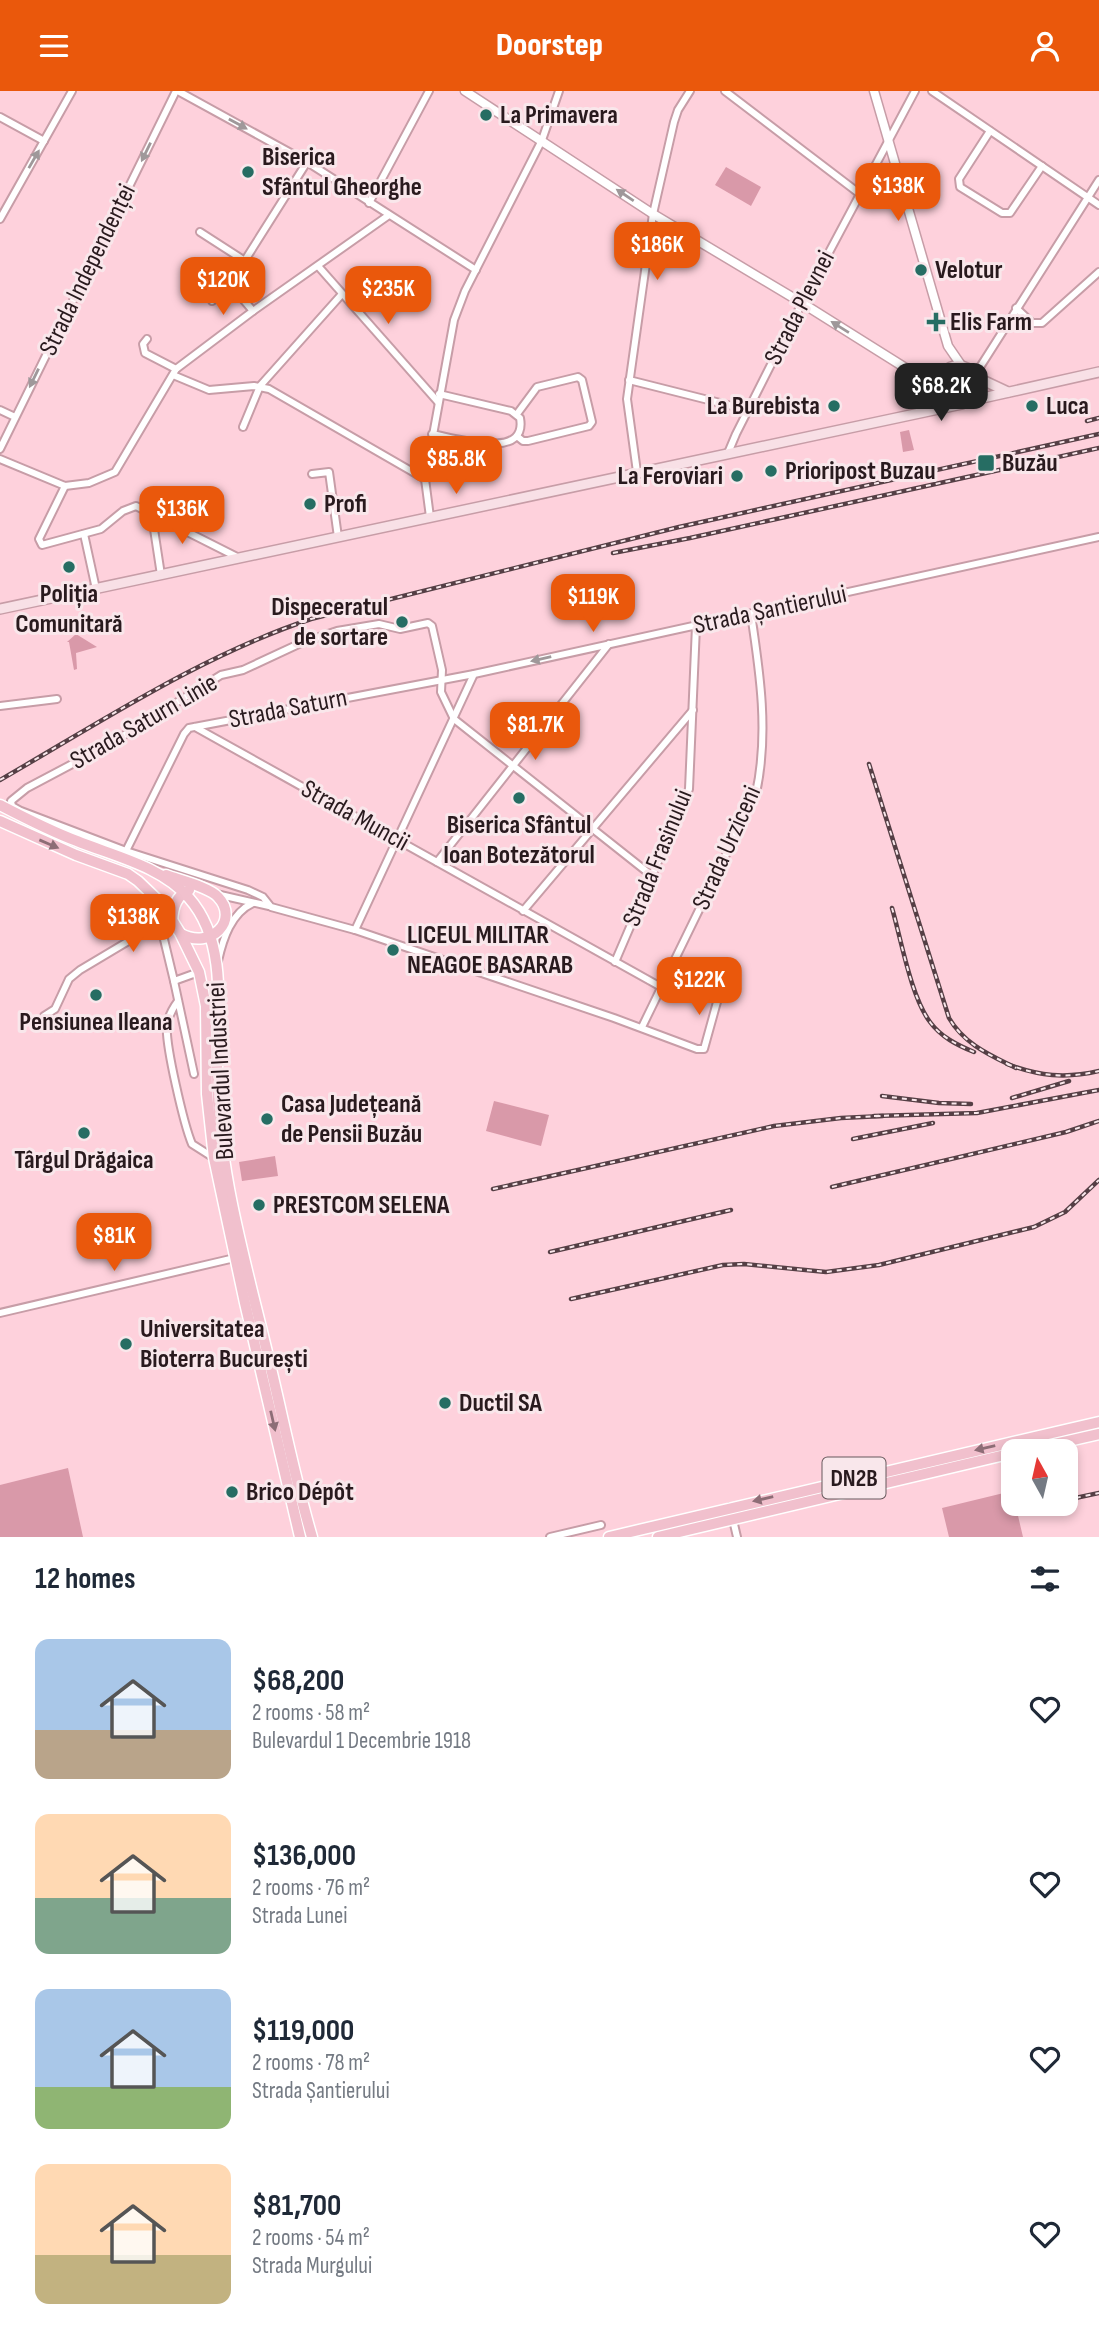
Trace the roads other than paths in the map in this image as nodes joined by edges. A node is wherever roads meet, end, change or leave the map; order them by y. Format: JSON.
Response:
{"nodes":[{"id":1,"x":72,"y":91,"type":"edge"},
{"id":2,"x":177,"y":91,"type":"edge"},
{"id":3,"x":429,"y":91,"type":"edge"},
{"id":4,"x":465,"y":91,"type":"edge"},
{"id":5,"x":480,"y":91,"type":"edge"},
{"id":6,"x":559,"y":91,"type":"edge"},
{"id":7,"x":690,"y":91,"type":"edge"},
{"id":8,"x":725,"y":91,"type":"edge"},
{"id":9,"x":874,"y":91,"type":"edge"},
{"id":10,"x":915,"y":91,"type":"edge"},
{"id":11,"x":932,"y":91,"type":"edge"},
{"id":12,"x":483,"y":101,"type":"junction"},
{"id":13,"x":0,"y":117,"type":"edge"},
{"id":14,"x":990,"y":131,"type":"junction"},
{"id":15,"x":541,"y":140,"type":"junction"},
{"id":16,"x":44,"y":141,"type":"junction"},
{"id":17,"x":889,"y":141,"type":"junction"},
{"id":18,"x":307,"y":162,"type":"junction"},
{"id":19,"x":1042,"y":166,"type":"junction"},
{"id":20,"x":1099,"y":180,"type":"edge"},
{"id":21,"x":860,"y":194,"type":"junction"},
{"id":22,"x":1088,"y":197,"type":"junction"},
{"id":23,"x":369,"y":203,"type":"junction"},
{"id":24,"x":1099,"y":205,"type":"edge"},
{"id":25,"x":653,"y":214,"type":"junction"},
{"id":26,"x":389,"y":215,"type":"junction"},
{"id":27,"x":0,"y":219,"type":"edge"},
{"id":28,"x":200,"y":232,"type":"dead end"},
{"id":29,"x":244,"y":261,"type":"junction"},
{"id":30,"x":318,"y":266,"type":"junction"},
{"id":31,"x":476,"y":270,"type":"junction"},
{"id":32,"x":1099,"y":272,"type":"edge"},
{"id":33,"x":230,"y":283,"type":"junction"},
{"id":34,"x":342,"y":293,"type":"junction"},
{"id":35,"x":212,"y":301,"type":"dead end"},
{"id":36,"x":802,"y":303,"type":"junction"},
{"id":37,"x":1016,"y":308,"type":"junction"},
{"id":38,"x":253,"y":311,"type":"junction"},
{"id":39,"x":147,"y":339,"type":"dead end"},
{"id":40,"x":948,"y":347,"type":"junction"},
{"id":41,"x":961,"y":365,"type":"junction"},
{"id":42,"x":947,"y":368,"type":"junction"},
{"id":43,"x":175,"y":372,"type":"junction"},
{"id":44,"x":1099,"y":372,"type":"edge"},
{"id":45,"x":975,"y":376,"type":"junction"},
{"id":46,"x":629,"y":380,"type":"junction"},
{"id":47,"x":260,"y":386,"type":"junction"},
{"id":48,"x":939,"y":391,"type":"junction"},
{"id":49,"x":1008,"y":392,"type":"junction"},
{"id":50,"x":439,"y":394,"type":"junction"},
{"id":51,"x":968,"y":401,"type":"junction"},
{"id":52,"x":438,"y":402,"type":"junction"},
{"id":53,"x":956,"y":404,"type":"junction"},
{"id":54,"x":0,"y":410,"type":"edge"},
{"id":55,"x":748,"y":410,"type":"junction"},
{"id":56,"x":919,"y":413,"type":"junction"},
{"id":57,"x":517,"y":414,"type":"junction"},
{"id":58,"x":15,"y":417,"type":"junction"},
{"id":59,"x":243,"y":427,"type":"dead end"},
{"id":60,"x":432,"y":434,"type":"junction"},
{"id":61,"x":518,"y":437,"type":"junction"},
{"id":62,"x":0,"y":449,"type":"edge"},
{"id":63,"x":728,"y":453,"type":"junction"},
{"id":64,"x":0,"y":459,"type":"edge"},
{"id":65,"x":637,"y":472,"type":"junction"},
{"id":66,"x":312,"y":474,"type":"dead end"},
{"id":67,"x":425,"y":479,"type":"junction"},
{"id":68,"x":65,"y":487,"type":"junction"},
{"id":69,"x":152,"y":516,"type":"junction"},
{"id":70,"x":430,"y":517,"type":"junction"},
{"id":71,"x":85,"y":534,"type":"junction"},
{"id":72,"x":338,"y":537,"type":"junction"},
{"id":73,"x":1099,"y":537,"type":"edge"},
{"id":74,"x":239,"y":558,"type":"junction"},
{"id":75,"x":161,"y":575,"type":"junction"},
{"id":76,"x":96,"y":589,"type":"junction"},
{"id":77,"x":0,"y":610,"type":"edge"},
{"id":78,"x":751,"y":614,"type":"junction"},
{"id":79,"x":696,"y":626,"type":"junction"},
{"id":80,"x":610,"y":644,"type":"junction"},
{"id":81,"x":474,"y":674,"type":"junction"},
{"id":82,"x":440,"y":681,"type":"junction"},
{"id":83,"x":57,"y":699,"type":"dead end"},
{"id":84,"x":0,"y":706,"type":"edge"},
{"id":85,"x":694,"y":710,"type":"junction"},
{"id":86,"x":454,"y":719,"type":"junction"},
{"id":87,"x":195,"y":727,"type":"junction"},
{"id":88,"x":514,"y":767,"type":"junction"},
{"id":89,"x":0,"y":805,"type":"edge"},
{"id":90,"x":0,"y":821,"type":"edge"},
{"id":91,"x":593,"y":828,"type":"junction"},
{"id":92,"x":397,"y":841,"type":"junction"},
{"id":93,"x":126,"y":851,"type":"junction"},
{"id":94,"x":437,"y":862,"type":"junction"},
{"id":95,"x":149,"y":869,"type":"junction"},
{"id":96,"x":651,"y":875,"type":"junction"},
{"id":97,"x":200,"y":888,"type":"junction"},
{"id":98,"x":184,"y":893,"type":"junction"},
{"id":99,"x":216,"y":894,"type":"junction"},
{"id":100,"x":253,"y":903,"type":"junction"},
{"id":101,"x":271,"y":907,"type":"junction"},
{"id":102,"x":523,"y":911,"type":"junction"},
{"id":103,"x":236,"y":918,"type":"junction"},
{"id":104,"x":172,"y":921,"type":"junction"},
{"id":105,"x":220,"y":929,"type":"junction"},
{"id":106,"x":355,"y":930,"type":"junction"},
{"id":107,"x":180,"y":933,"type":"junction"},
{"id":108,"x":211,"y":938,"type":"junction"},
{"id":109,"x":615,"y":962,"type":"junction"},
{"id":110,"x":216,"y":970,"type":"junction"},
{"id":111,"x":199,"y":972,"type":"junction"},
{"id":112,"x":174,"y":981,"type":"junction"},
{"id":113,"x":661,"y":987,"type":"junction"},
{"id":114,"x":178,"y":1001,"type":"junction"},
{"id":115,"x":717,"y":1002,"type":"dead end"},
{"id":116,"x":44,"y":1016,"type":"dead end"},
{"id":117,"x":642,"y":1027,"type":"junction"},
{"id":118,"x":194,"y":1074,"type":"dead end"},
{"id":119,"x":214,"y":1159,"type":"junction"},
{"id":120,"x":239,"y":1257,"type":"junction"},
{"id":121,"x":0,"y":1313,"type":"edge"},
{"id":122,"x":1099,"y":1422,"type":"edge"},
{"id":123,"x":1099,"y":1434,"type":"edge"},
{"id":124,"x":1077,"y":1439,"type":"edge"},
{"id":125,"x":1001,"y":1456,"type":"edge"},
{"id":126,"x":867,"y":1475,"type":"junction"},
{"id":127,"x":869,"y":1488,"type":"junction"},
{"id":128,"x":730,"y":1507,"type":"junction"},
{"id":129,"x":733,"y":1520,"type":"junction"},
{"id":130,"x":601,"y":1525,"type":"dead end"},
{"id":131,"x":300,"y":1537,"type":"edge"},
{"id":132,"x":312,"y":1537,"type":"edge"},
{"id":133,"x":550,"y":1537,"type":"edge"},
{"id":134,"x":609,"y":1537,"type":"edge"},
{"id":135,"x":658,"y":1537,"type":"edge"},
{"id":136,"x":737,"y":1537,"type":"edge"}],
"edges":[{"from":1,"to":16,"type":"street"},
{"from":2,"to":18,"type":"street","one_way":true},
{"from":2,"to":58,"type":"street","name":"Strada Independenței","one_way":true},
{"from":3,"to":23,"type":"street"},
{"from":4,"to":12,"type":"street"},
{"from":5,"to":12,"type":"street"},
{"from":6,"to":15,"type":"street"},
{"from":7,"to":25,"type":"street"},
{"from":8,"to":21,"type":"street"},
{"from":9,"to":17,"type":"street"},
{"from":10,"to":17,"type":"street","name":"Strada Plevnei"},
{"from":11,"to":14,"type":"street"},
{"from":12,"to":15,"type":"street"},
{"from":13,"to":16,"type":"street"},
{"from":14,"to":19,"type":"street"},
{"from":14,"to":19,"type":"street"},
{"from":25,"to":15,"type":"street","one_way":true},
{"from":15,"to":31,"type":"street"},
{"from":27,"to":16,"type":"street","one_way":true},
{"from":17,"to":21,"type":"street","name":"Strada Plevnei"},
{"from":17,"to":40,"type":"street"},
{"from":18,"to":23,"type":"street"},
{"from":18,"to":29,"type":"street"},
{"from":19,"to":22,"type":"street"},
{"from":20,"to":22,"type":"street"},
{"from":21,"to":36,"type":"street","name":"Strada Plevnei"},
{"from":22,"to":24,"type":"street"},
{"from":22,"to":37,"type":"street"},
{"from":23,"to":26,"type":"street"},
{"from":25,"to":36,"type":"street"},
{"from":25,"to":46,"type":"street"},
{"from":26,"to":30,"type":"street"},
{"from":26,"to":31,"type":"street"},
{"from":28,"to":29,"type":"street"},
{"from":29,"to":33,"type":"street"},
{"from":30,"to":34,"type":"street"},
{"from":30,"to":38,"type":"street"},
{"from":31,"to":50,"type":"street"},
{"from":32,"to":37,"type":"street"},
{"from":33,"to":35,"type":"street"},
{"from":33,"to":38,"type":"street"},
{"from":34,"to":47,"type":"street"},
{"from":34,"to":52,"type":"street"},
{"from":48,"to":36,"type":"street","one_way":true},
{"from":36,"to":55,"type":"street","name":"Strada Plevnei"},
{"from":37,"to":45,"type":"street"},
{"from":38,"to":43,"type":"street"},
{"from":39,"to":43,"type":"street"},
{"from":40,"to":41,"type":"street"},
{"from":40,"to":42,"type":"street"},
{"from":41,"to":42,"type":"main road"},
{"from":41,"to":45,"type":"main road"},
{"from":42,"to":48,"type":"main road"},
{"from":43,"to":47,"type":"street"},
{"from":43,"to":68,"type":"street"},
{"from":44,"to":49,"type":"main road"},
{"from":45,"to":49,"type":"main road"},
{"from":45,"to":51,"type":"main road"},
{"from":46,"to":55,"type":"street"},
{"from":46,"to":65,"type":"street"},
{"from":47,"to":59,"type":"street"},
{"from":47,"to":67,"type":"street"},
{"from":48,"to":53,"type":"main road"},
{"from":48,"to":56,"type":"main road"},
{"from":49,"to":51,"type":"main road"},
{"from":50,"to":52,"type":"street"},
{"from":50,"to":57,"type":"street"},
{"from":51,"to":53,"type":"main road"},
{"from":52,"to":60,"type":"street"},
{"from":53,"to":56,"type":"main road"},
{"from":54,"to":58,"type":"street"},
{"from":55,"to":63,"type":"street","name":"Strada Plevnei"},
{"from":56,"to":63,"type":"main road"},
{"from":57,"to":61,"type":"street"},
{"from":57,"to":61,"type":"street"},
{"from":58,"to":62,"type":"street","name":"Strada Independenței"},
{"from":60,"to":61,"type":"street"},
{"from":60,"to":67,"type":"street"},
{"from":63,"to":65,"type":"main road"},
{"from":64,"to":68,"type":"street"},
{"from":65,"to":70,"type":"main road"},
{"from":66,"to":72,"type":"street"},
{"from":67,"to":70,"type":"street"},
{"from":68,"to":71,"type":"street"},
{"from":69,"to":71,"type":"street"},
{"from":69,"to":74,"type":"street"},
{"from":69,"to":75,"type":"street"},
{"from":70,"to":72,"type":"main road"},
{"from":71,"to":76,"type":"street"},
{"from":72,"to":74,"type":"main road"},
{"from":73,"to":78,"type":"street","name":"Strada Șantierului"},
{"from":74,"to":75,"type":"main road"},
{"from":75,"to":76,"type":"main road"},
{"from":76,"to":77,"type":"main road"},
{"from":78,"to":79,"type":"street","name":"Strada Șantierului"},
{"from":78,"to":113,"type":"street","name":"Strada Urziceni"},
{"from":79,"to":80,"type":"street","name":"Strada Șantierului"},
{"from":79,"to":85,"type":"street","name":"Strada Frasinului"},
{"from":80,"to":81,"type":"street","name":"Strada Șantierului","one_way":true},
{"from":80,"to":88,"type":"street"},
{"from":81,"to":82,"type":"street","name":"Strada Șantierului"},
{"from":81,"to":86,"type":"street"},
{"from":82,"to":86,"type":"street"},
{"from":82,"to":87,"type":"street","name":"Strada Saturn"},
{"from":82,"to":93,"type":"street","name":"Strada Saturn Linie"},
{"from":83,"to":84,"type":"street"},
{"from":85,"to":91,"type":"street"},
{"from":85,"to":96,"type":"street","name":"Strada Frasinului"},
{"from":86,"to":88,"type":"street"},
{"from":86,"to":92,"type":"street"},
{"from":87,"to":92,"type":"street","name":"Strada Muncii"},
{"from":87,"to":93,"type":"street","name":"Strada Saturn"},
{"from":88,"to":91,"type":"street"},
{"from":88,"to":94,"type":"street"},
{"from":89,"to":95,"type":"main road","name":"Bulevardul Industriei"},
{"from":90,"to":104,"type":"main road","name":"Bulevardul Industriei","one_way":true},
{"from":91,"to":96,"type":"street"},
{"from":91,"to":102,"type":"street"},
{"from":92,"to":94,"type":"street","name":"Strada Muncii"},
{"from":92,"to":106,"type":"street"},
{"from":93,"to":101,"type":"street"},
{"from":94,"to":102,"type":"street","name":"Strada Muncii"},
{"from":95,"to":97,"type":"main road"},
{"from":95,"to":98,"type":"main road","name":"Bulevardul Industriei"},
{"from":96,"to":109,"type":"street","name":"Strada Frasinului"},
{"from":97,"to":98,"type":"main road"},
{"from":97,"to":99,"type":"main road"},
{"from":98,"to":104,"type":"main road"},
{"from":98,"to":108,"type":"main road","name":"Bulevardul Industriei"},
{"from":99,"to":100,"type":"street"},
{"from":99,"to":105,"type":"main road"},
{"from":100,"to":101,"type":"street"},
{"from":100,"to":103,"type":"street"},
{"from":101,"to":106,"type":"street"},
{"from":102,"to":109,"type":"street","name":"Strada Muncii"},
{"from":103,"to":105,"type":"street"},
{"from":103,"to":110,"type":"street"},
{"from":104,"to":107,"type":"main road","name":"Bulevardul Industriei"},
{"from":105,"to":108,"type":"main road"},
{"from":106,"to":117,"type":"street"},
{"from":107,"to":108,"type":"main road"},
{"from":107,"to":111,"type":"main road","name":"Bulevardul Industriei"},
{"from":108,"to":110,"type":"main road","name":"Bulevardul Industriei"},
{"from":109,"to":113,"type":"street","name":"Strada Muncii"},
{"from":110,"to":120,"type":"main road","name":"Bulevardul Industriei"},
{"from":111,"to":112,"type":"street"},
{"from":111,"to":119,"type":"main road","name":"Bulevardul Industriei"},
{"from":112,"to":114,"type":"street"},
{"from":112,"to":116,"type":"street"},
{"from":113,"to":117,"type":"street","name":"Strada Urziceni"},
{"from":114,"to":118,"type":"street"},
{"from":114,"to":119,"type":"street"},
{"from":115,"to":117,"type":"street"},
{"from":119,"to":120,"type":"main road","name":"Bulevardul Industriei"},
{"from":120,"to":121,"type":"street"},
{"from":120,"to":131,"type":"main road","name":"Bulevardul Industriei","one_way":true},
{"from":120,"to":132,"type":"main road","name":"Bulevardul Industriei"},
{"from":122,"to":126,"type":"main road","number":"DN2B","one_way":true},
{"from":123,"to":124,"type":"main road"},
{"from":125,"to":127,"type":"main road","number":"DN2B"},
{"from":126,"to":127,"type":"street"},
{"from":126,"to":128,"type":"main road","number":"DN2B","one_way":true},
{"from":127,"to":129,"type":"main road","number":"DN2B"},
{"from":128,"to":129,"type":"street"},
{"from":128,"to":134,"type":"main road","number":"DN2B"},
{"from":129,"to":135,"type":"main road","number":"DN2B"},
{"from":129,"to":136,"type":"street"},
{"from":130,"to":133,"type":"street"}]}
